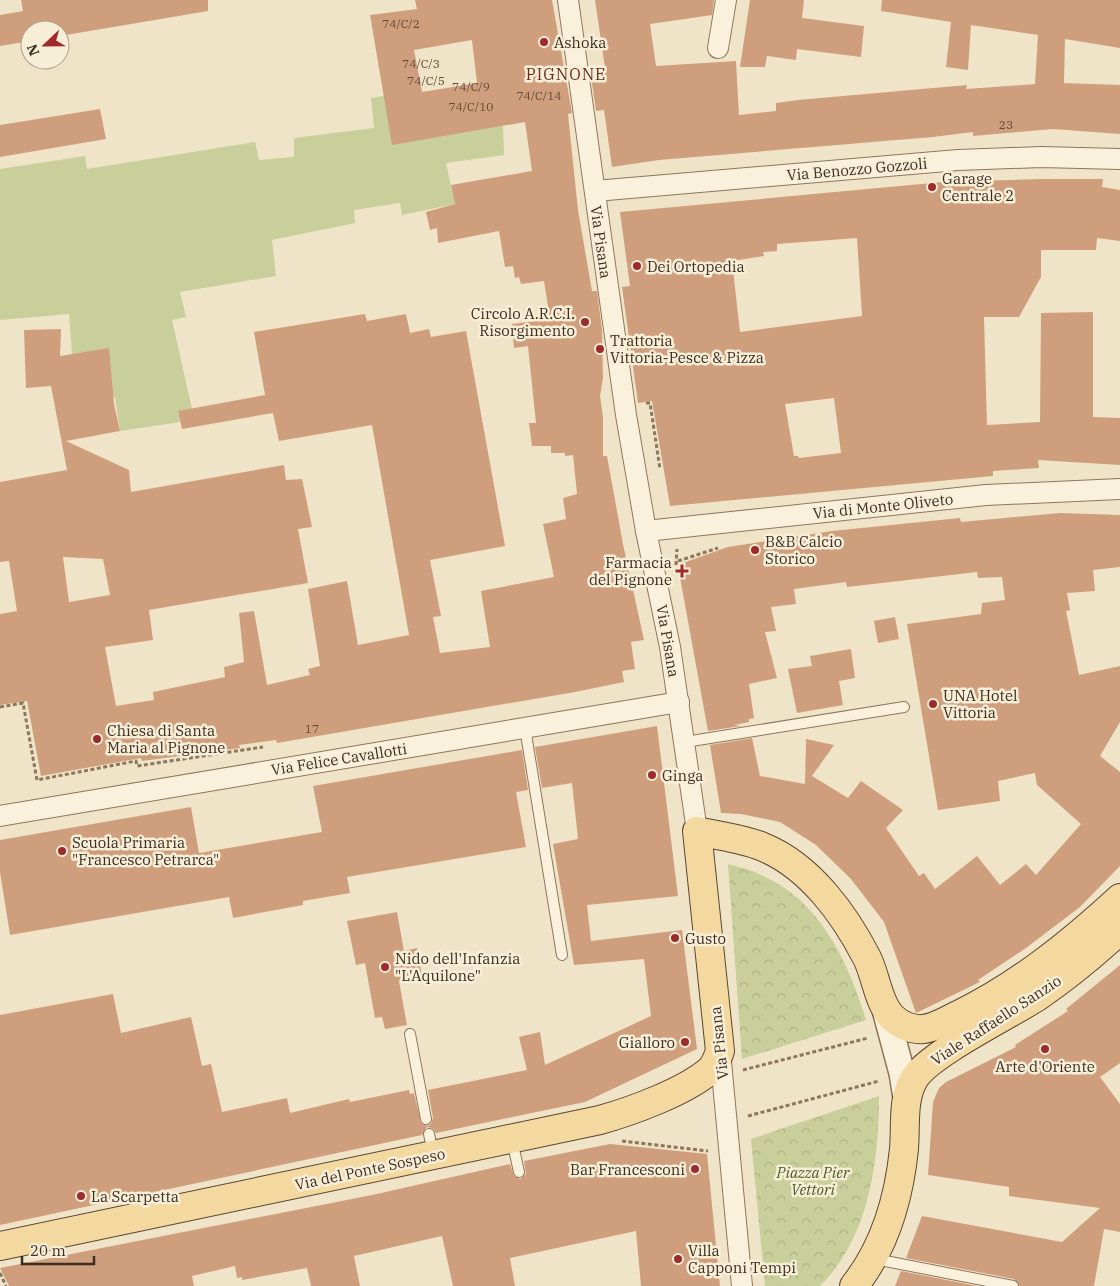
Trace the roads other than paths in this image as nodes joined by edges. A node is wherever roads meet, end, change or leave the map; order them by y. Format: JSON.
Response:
{"nodes":[{"id":1,"x":568,"y":0,"type":"edge"},
{"id":2,"x":726,"y":0,"type":"edge"},
{"id":3,"x":718,"y":48,"type":"dead end"},
{"id":4,"x":1120,"y":159,"type":"edge"},
{"id":5,"x":594,"y":191,"type":"junction"},
{"id":6,"x":1120,"y":489,"type":"edge"},
{"id":7,"x":646,"y":531,"type":"junction"},
{"id":8,"x":679,"y":702,"type":"junction"},
{"id":9,"x":904,"y":707,"type":"dead end"},
{"id":10,"x":525,"y":728,"type":"junction"},
{"id":11,"x":685,"y":742,"type":"junction"},
{"id":12,"x":0,"y":816,"type":"edge"},
{"id":13,"x":697,"y":831,"type":"junction"},
{"id":14,"x":1120,"y":898,"type":"edge"},
{"id":15,"x":1120,"y":930,"type":"edge"},
{"id":16,"x":562,"y":954,"type":"dead end"},
{"id":17,"x":884,"y":1006,"type":"junction"},
{"id":18,"x":410,"y":1034,"type":"dead end"},
{"id":19,"x":720,"y":1051,"type":"junction"},
{"id":20,"x":906,"y":1098,"type":"junction"},
{"id":21,"x":426,"y":1119,"type":"dead end"},
{"id":22,"x":512,"y":1140,"type":"junction"},
{"id":23,"x":519,"y":1172,"type":"dead end"},
{"id":24,"x":0,"y":1246,"type":"edge"},
{"id":25,"x":872,"y":1258,"type":"junction"},
{"id":26,"x":742,"y":1286,"type":"edge"},
{"id":27,"x":854,"y":1286,"type":"edge"},
{"id":28,"x":1013,"y":1286,"type":"edge"}],
"edges":[{"from":1,"to":5,"type":"street","name":"Via Pisana"},
{"from":2,"to":3,"type":"street"},
{"from":4,"to":5,"type":"street","name":"Via Benozzo Gozzoli"},
{"from":5,"to":7,"type":"street","name":"Via Pisana"},
{"from":6,"to":7,"type":"street","name":"Via di Monte Oliveto"},
{"from":7,"to":8,"type":"street","name":"Via Pisana"},
{"from":8,"to":10,"type":"street","name":"Via Felice Cavallotti"},
{"from":8,"to":11,"type":"street","name":"Via Pisana"},
{"from":9,"to":11,"type":"lane"},
{"from":10,"to":12,"type":"street","name":"Via Felice Cavallotti"},
{"from":10,"to":16,"type":"lane"},
{"from":11,"to":13,"type":"street","name":"Via Pisana"},
{"from":13,"to":17,"type":"main road"},
{"from":13,"to":19,"type":"main road","name":"Via Pisana"},
{"from":14,"to":17,"type":"main road","name":"Viale Raffaello Sanzio"},
{"from":15,"to":20,"type":"main road","name":"Viale Raffaello Sanzio"},
{"from":17,"to":20,"type":"street"},
{"from":18,"to":21,"type":"lane"},
{"from":19,"to":22,"type":"main road","name":"Via del Ponte Sospeso"},
{"from":19,"to":26,"type":"street","name":"Via Pisana"},
{"from":20,"to":25,"type":"main road"},
{"from":22,"to":23,"type":"lane"},
{"from":22,"to":24,"type":"main road","name":"Via del Ponte Sospeso"},
{"from":25,"to":27,"type":"main road"},
{"from":25,"to":28,"type":"lane"}]}
